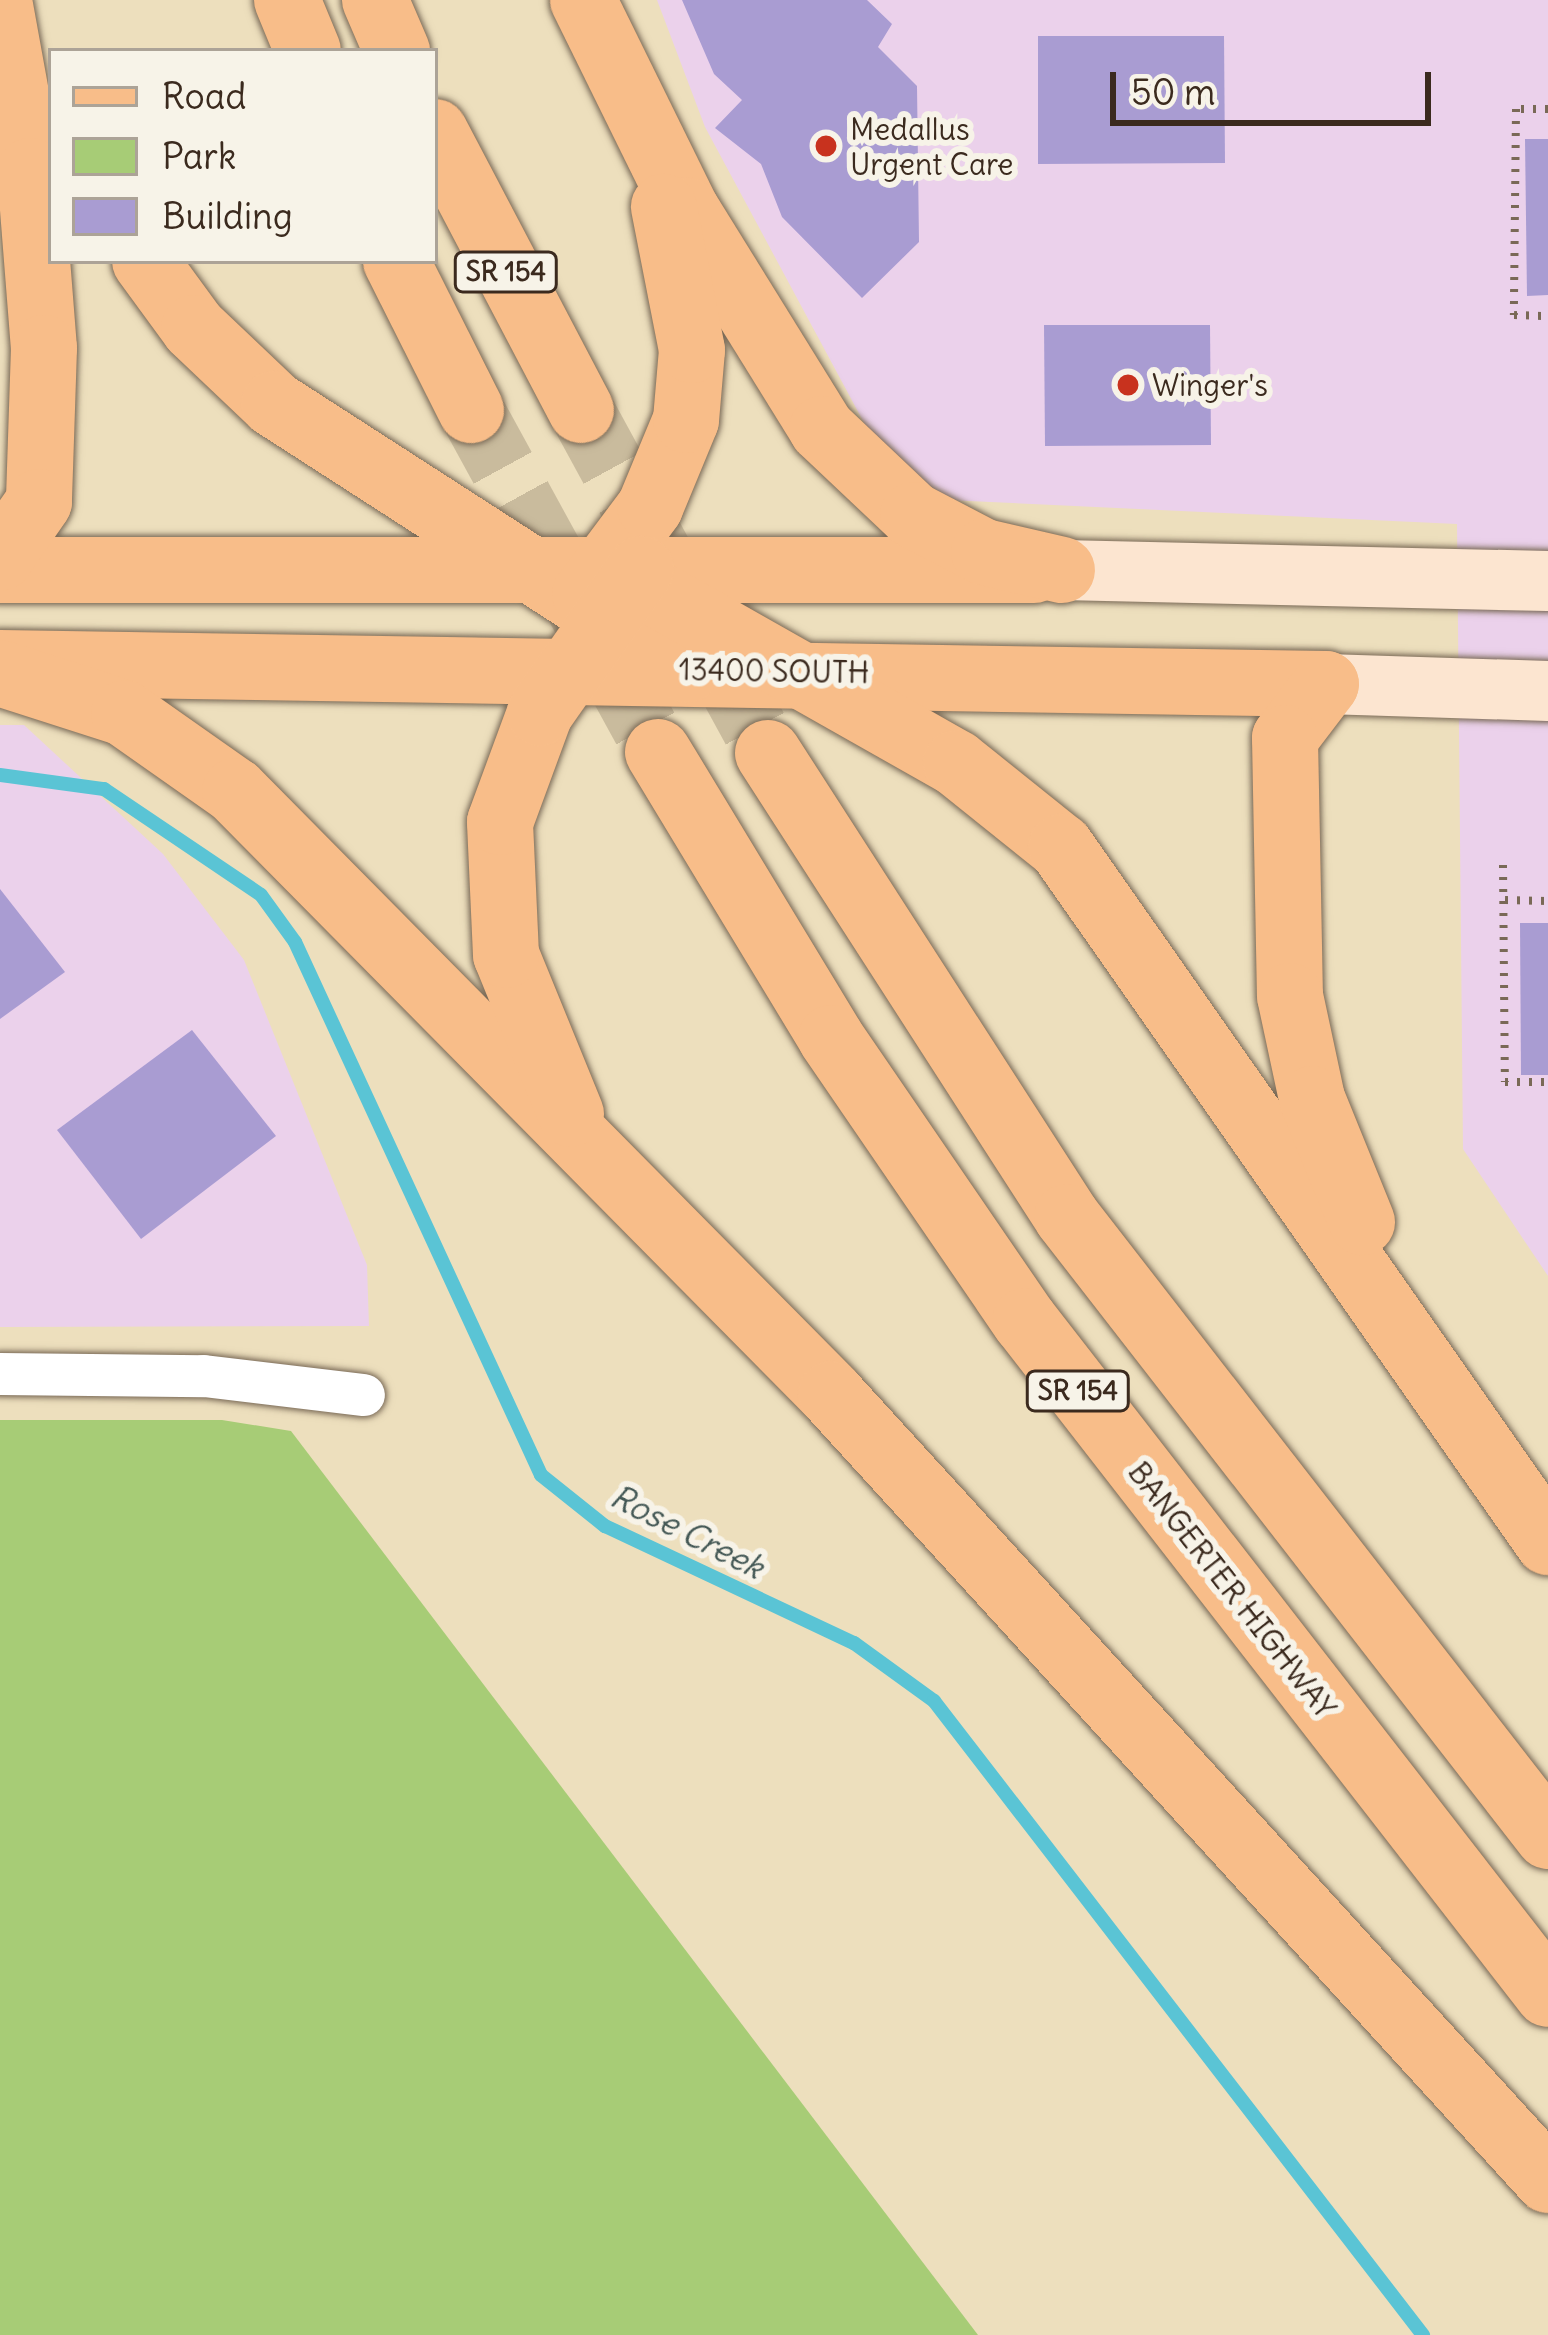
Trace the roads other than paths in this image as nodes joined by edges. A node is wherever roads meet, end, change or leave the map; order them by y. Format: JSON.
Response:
{"nodes":[{"id":1,"x":35,"y":0,"type":"edge"},
{"id":2,"x":287,"y":0,"type":"edge"},
{"id":3,"x":375,"y":0,"type":"edge"},
{"id":4,"x":583,"y":0,"type":"edge"},
{"id":5,"x":0,"y":6,"type":"edge"},
{"id":6,"x":52,"y":48,"type":"edge"},
{"id":7,"x":307,"y":48,"type":"edge"},
{"id":8,"x":397,"y":48,"type":"edge"},
{"id":9,"x":634,"y":112,"type":"junction"},
{"id":10,"x":438,"y":138,"type":"edge"},
{"id":11,"x":147,"y":264,"type":"edge"},
{"id":12,"x":398,"y":264,"type":"edge"},
{"id":13,"x":471,"y":410,"type":"tunnel mouth"},
{"id":14,"x":581,"y":410,"type":"tunnel mouth"},
{"id":15,"x":0,"y":558,"type":"edge"},
{"id":16,"x":1062,"y":570,"type":"junction"},
{"id":17,"x":0,"y":571,"type":"edge"},
{"id":18,"x":1548,"y":581,"type":"edge"},
{"id":19,"x":589,"y":602,"type":"junction"},
{"id":20,"x":0,"y":663,"type":"edge"},
{"id":21,"x":792,"y":671,"type":"junction"},
{"id":22,"x":0,"y":673,"type":"edge"},
{"id":23,"x":1326,"y":684,"type":"junction"},
{"id":24,"x":1548,"y":691,"type":"edge"},
{"id":25,"x":658,"y":752,"type":"tunnel mouth"},
{"id":26,"x":768,"y":753,"type":"tunnel mouth"},
{"id":27,"x":620,"y":1186,"type":"junction"},
{"id":28,"x":1428,"y":1367,"type":"junction"},
{"id":29,"x":0,"y":1374,"type":"edge"},
{"id":30,"x":364,"y":1395,"type":"dead end"},
{"id":31,"x":1548,"y":1542,"type":"edge"},
{"id":32,"x":1548,"y":1836,"type":"edge"},
{"id":33,"x":1548,"y":1994,"type":"edge"},
{"id":34,"x":1548,"y":2180,"type":"edge"}],
"edges":[{"from":1,"to":6,"type":"main road"},
{"from":2,"to":7,"type":"main road"},
{"from":3,"to":8,"type":"main road"},
{"from":4,"to":9,"type":"main road"},
{"from":5,"to":15,"type":"main road"},
{"from":9,"to":16,"type":"main road"},
{"from":9,"to":19,"type":"main road"},
{"from":10,"to":14,"type":"main road","number":"SR 154"},
{"from":11,"to":19,"type":"main road"},
{"from":12,"to":13,"type":"main road","number":"SR 154"},
{"from":16,"to":18,"type":"main road"},
{"from":16,"to":19,"type":"main road"},
{"from":17,"to":19,"type":"main road"},
{"from":19,"to":20,"type":"main road"},
{"from":19,"to":21,"type":"main road"},
{"from":19,"to":21,"type":"main road","name":"13400 SOUTH"},
{"from":19,"to":27,"type":"main road"},
{"from":21,"to":23,"type":"main road","name":"13400 SOUTH"},
{"from":21,"to":28,"type":"main road"},
{"from":22,"to":27,"type":"main road"},
{"from":23,"to":24,"type":"main road","name":"13400 SOUTH"},
{"from":23,"to":28,"type":"main road"},
{"from":25,"to":33,"type":"main road","name":"BANGERTER HIGHWAY","number":"SR 154"},
{"from":26,"to":32,"type":"main road","number":"SR 154"},
{"from":27,"to":34,"type":"main road"},
{"from":28,"to":31,"type":"main road"},
{"from":29,"to":30,"type":"street"}]}
